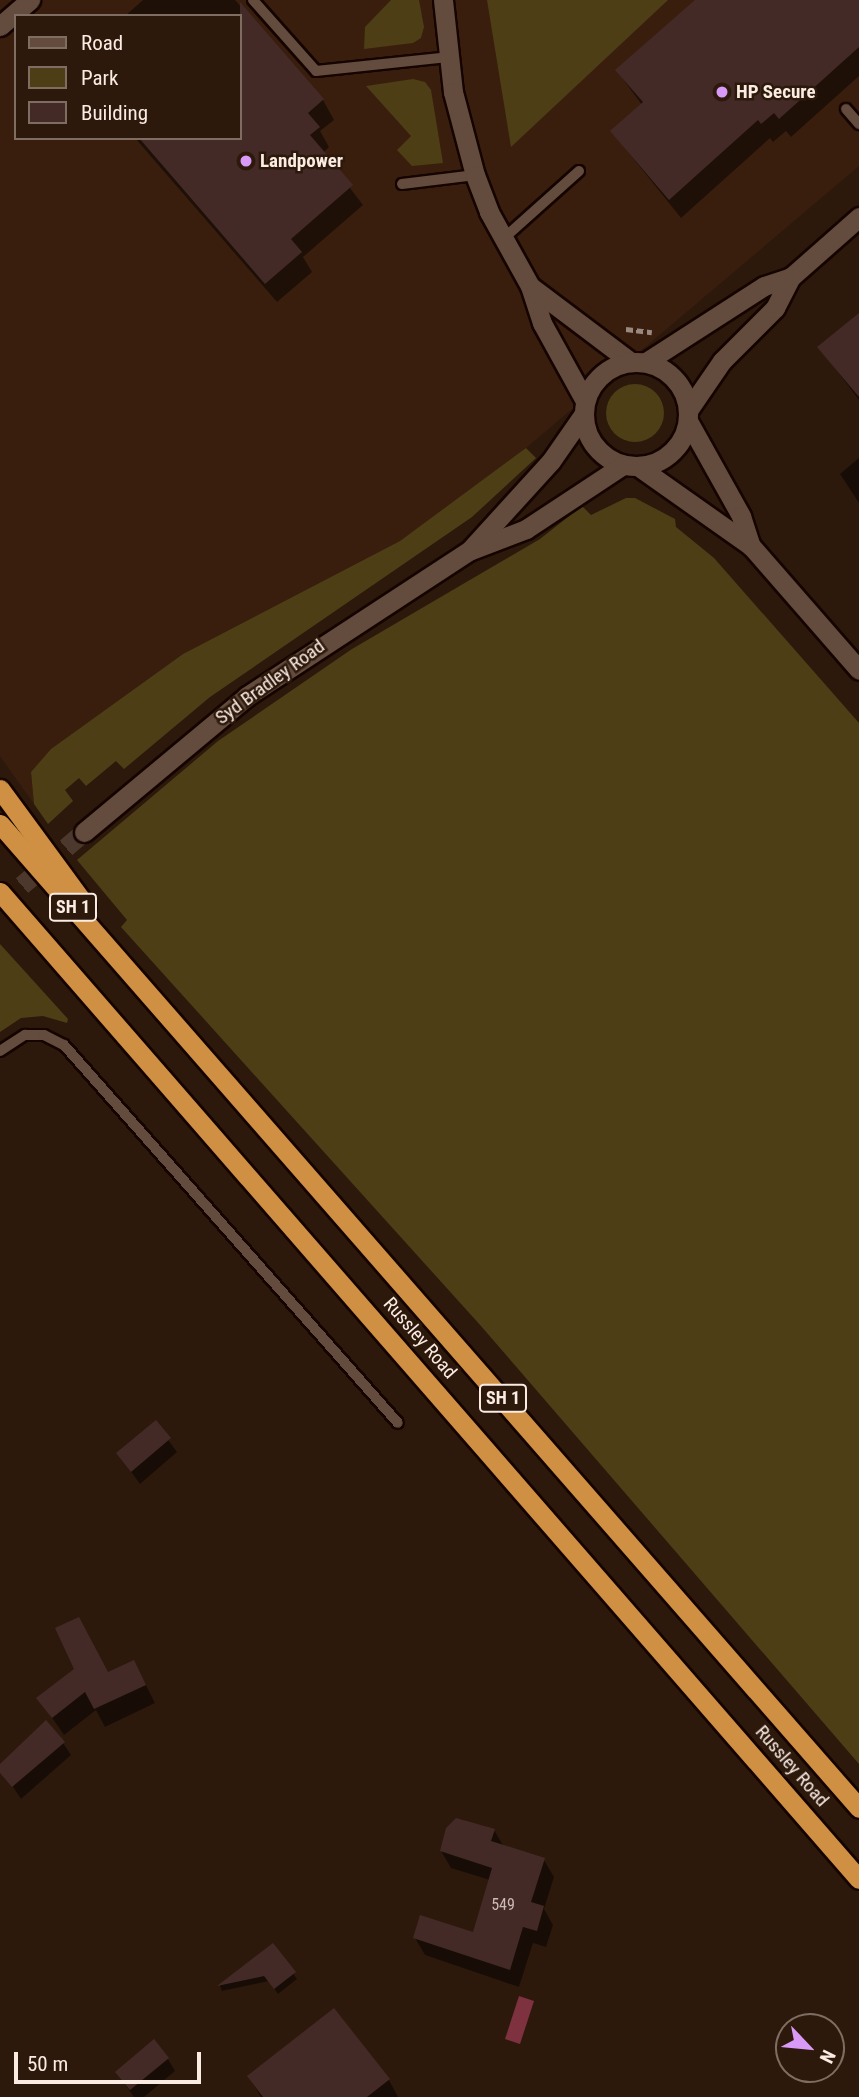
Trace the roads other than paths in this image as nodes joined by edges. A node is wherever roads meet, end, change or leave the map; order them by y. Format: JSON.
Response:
{"nodes":[{"id":1,"x":30,"y":0,"type":"edge"},
{"id":2,"x":253,"y":0,"type":"edge"},
{"id":3,"x":443,"y":0,"type":"edge"},
{"id":4,"x":0,"y":26,"type":"edge"},
{"id":5,"x":451,"y":57,"type":"junction"},
{"id":6,"x":846,"y":109,"type":"dead end"},
{"id":7,"x":859,"y":124,"type":"edge"},
{"id":8,"x":579,"y":171,"type":"dead end"},
{"id":9,"x":475,"y":175,"type":"junction"},
{"id":10,"x":402,"y":184,"type":"dead end"},
{"id":11,"x":859,"y":217,"type":"edge"},
{"id":12,"x":502,"y":239,"type":"junction"},
{"id":13,"x":791,"y":277,"type":"junction"},
{"id":14,"x":530,"y":286,"type":"junction"},
{"id":15,"x":638,"y":362,"type":"junction"},
{"id":16,"x":584,"y":408,"type":"junction"},
{"id":17,"x":689,"y":415,"type":"junction"},
{"id":18,"x":631,"y":466,"type":"junction"},
{"id":19,"x":751,"y":546,"type":"junction"},
{"id":20,"x":469,"y":551,"type":"junction"},
{"id":21,"x":859,"y":670,"type":"edge"},
{"id":22,"x":0,"y":789,"type":"edge"},
{"id":23,"x":0,"y":824,"type":"edge"},
{"id":24,"x":85,"y":832,"type":"tunnel mouth"},
{"id":25,"x":0,"y":892,"type":"edge"},
{"id":26,"x":0,"y":908,"type":"edge"},
{"id":27,"x":42,"y":944,"type":"junction"},
{"id":28,"x":147,"y":988,"type":"junction"},
{"id":29,"x":0,"y":1051,"type":"edge"},
{"id":30,"x":398,"y":1423,"type":"dead end"},
{"id":31,"x":859,"y":1808,"type":"edge"},
{"id":32,"x":859,"y":1879,"type":"edge"}],
"edges":[{"from":1,"to":4,"type":"street"},
{"from":2,"to":5,"type":"lane"},
{"from":3,"to":5,"type":"street"},
{"from":5,"to":9,"type":"street"},
{"from":6,"to":7,"type":"lane"},
{"from":8,"to":12,"type":"lane"},
{"from":9,"to":10,"type":"lane"},
{"from":9,"to":12,"type":"street"},
{"from":11,"to":13,"type":"street"},
{"from":12,"to":14,"type":"street"},
{"from":13,"to":15,"type":"street"},
{"from":13,"to":17,"type":"street"},
{"from":14,"to":15,"type":"street"},
{"from":14,"to":16,"type":"street"},
{"from":15,"to":16,"type":"street"},
{"from":15,"to":17,"type":"street"},
{"from":16,"to":18,"type":"street"},
{"from":16,"to":20,"type":"street","name":"Syd Bradley Road"},
{"from":17,"to":18,"type":"street"},
{"from":17,"to":19,"type":"street"},
{"from":18,"to":19,"type":"street"},
{"from":18,"to":20,"type":"street","name":"Syd Bradley Road"},
{"from":19,"to":21,"type":"street"},
{"from":20,"to":24,"type":"street","name":"Syd Bradley Road"},
{"from":22,"to":28,"type":"highway"},
{"from":23,"to":28,"type":"highway","name":"Russley Road","number":"SH 1"},
{"from":25,"to":27,"type":"highway","name":"Russley Road","number":"SH 1"},
{"from":26,"to":27,"type":"highway"},
{"from":27,"to":32,"type":"highway","name":"Russley Road","number":"SH 1"},
{"from":28,"to":31,"type":"highway","name":"Russley Road","number":"SH 1"},
{"from":29,"to":30,"type":"lane"}]}
